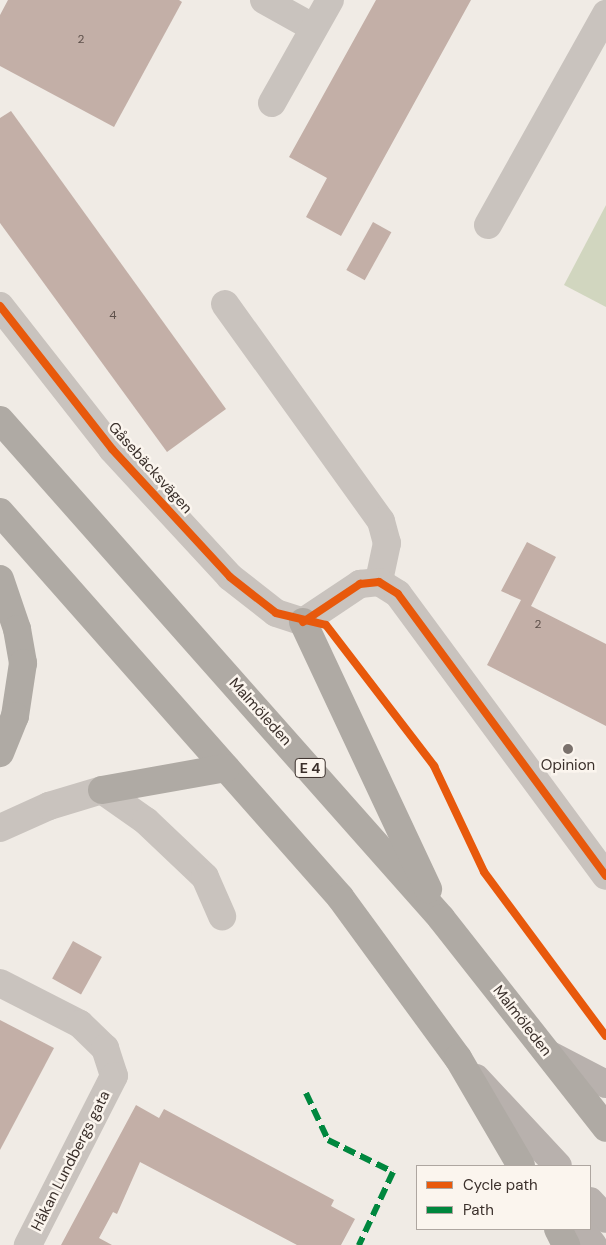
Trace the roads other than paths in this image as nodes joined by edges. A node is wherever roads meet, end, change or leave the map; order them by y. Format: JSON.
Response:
{"nodes":[{"id":1,"x":264,"y":0,"type":"edge"},
{"id":2,"x":330,"y":0,"type":"edge"},
{"id":3,"x":606,"y":14,"type":"edge"},
{"id":4,"x":314,"y":28,"type":"junction"},
{"id":5,"x":272,"y":103,"type":"dead end"},
{"id":6,"x":488,"y":225,"type":"dead end"},
{"id":7,"x":225,"y":304,"type":"dead end"},
{"id":8,"x":0,"y":306,"type":"edge"},
{"id":9,"x":0,"y":420,"type":"edge"},
{"id":10,"x":0,"y":512,"type":"edge"},
{"id":11,"x":0,"y":580,"type":"edge"},
{"id":12,"x":379,"y":582,"type":"junction"},
{"id":13,"x":303,"y":622,"type":"junction"},
{"id":14,"x":0,"y":753,"type":"edge"},
{"id":15,"x":226,"y":768,"type":"junction"},
{"id":16,"x":102,"y":790,"type":"junction"},
{"id":17,"x":0,"y":828,"type":"edge"},
{"id":18,"x":606,"y":876,"type":"edge"},
{"id":19,"x":222,"y":916,"type":"dead end"},
{"id":20,"x":441,"y":918,"type":"junction"},
{"id":21,"x":0,"y":983,"type":"edge"},
{"id":22,"x":546,"y":1053,"type":"junction"},
{"id":23,"x":458,"y":1058,"type":"junction"},
{"id":24,"x":606,"y":1084,"type":"edge"},
{"id":25,"x":606,"y":1128,"type":"edge"},
{"id":26,"x":520,"y":1165,"type":"edge"},
{"id":27,"x":535,"y":1165,"type":"edge"},
{"id":28,"x":557,"y":1165,"type":"edge"},
{"id":29,"x":591,"y":1202,"type":"edge"},
{"id":30,"x":606,"y":1219,"type":"edge"},
{"id":31,"x":558,"y":1230,"type":"edge"},
{"id":32,"x":582,"y":1230,"type":"edge"},
{"id":33,"x":28,"y":1245,"type":"edge"},
{"id":34,"x":566,"y":1245,"type":"edge"},
{"id":35,"x":593,"y":1245,"type":"edge"}],
"edges":[{"from":1,"to":4,"type":"street"},
{"from":2,"to":4,"type":"street"},
{"from":3,"to":6,"type":"street"},
{"from":4,"to":5,"type":"street"},
{"from":7,"to":12,"type":"street"},
{"from":8,"to":13,"type":"street","name":"Gåsebäcksvägen"},
{"from":9,"to":20,"type":"highway","name":"Malmöleden","number":"E 4"},
{"from":10,"to":15,"type":"highway"},
{"from":11,"to":14,"type":"highway"},
{"from":12,"to":13,"type":"street"},
{"from":12,"to":18,"type":"street"},
{"from":13,"to":20,"type":"highway"},
{"from":15,"to":16,"type":"highway"},
{"from":15,"to":23,"type":"highway"},
{"from":16,"to":17,"type":"street"},
{"from":16,"to":19,"type":"street"},
{"from":20,"to":22,"type":"highway","name":"Malmöleden","number":"E 4"},
{"from":21,"to":33,"type":"street","name":"Håkan Lundbergs gata"},
{"from":22,"to":24,"type":"main road"},
{"from":22,"to":25,"type":"highway","name":"Malmöleden","number":"E 4"},
{"from":23,"to":26,"type":"highway"},
{"from":23,"to":27,"type":"main road"},
{"from":23,"to":28,"type":"main road"},
{"from":29,"to":30,"type":"main road"},
{"from":31,"to":34,"type":"highway"},
{"from":32,"to":35,"type":"main road"}]}
